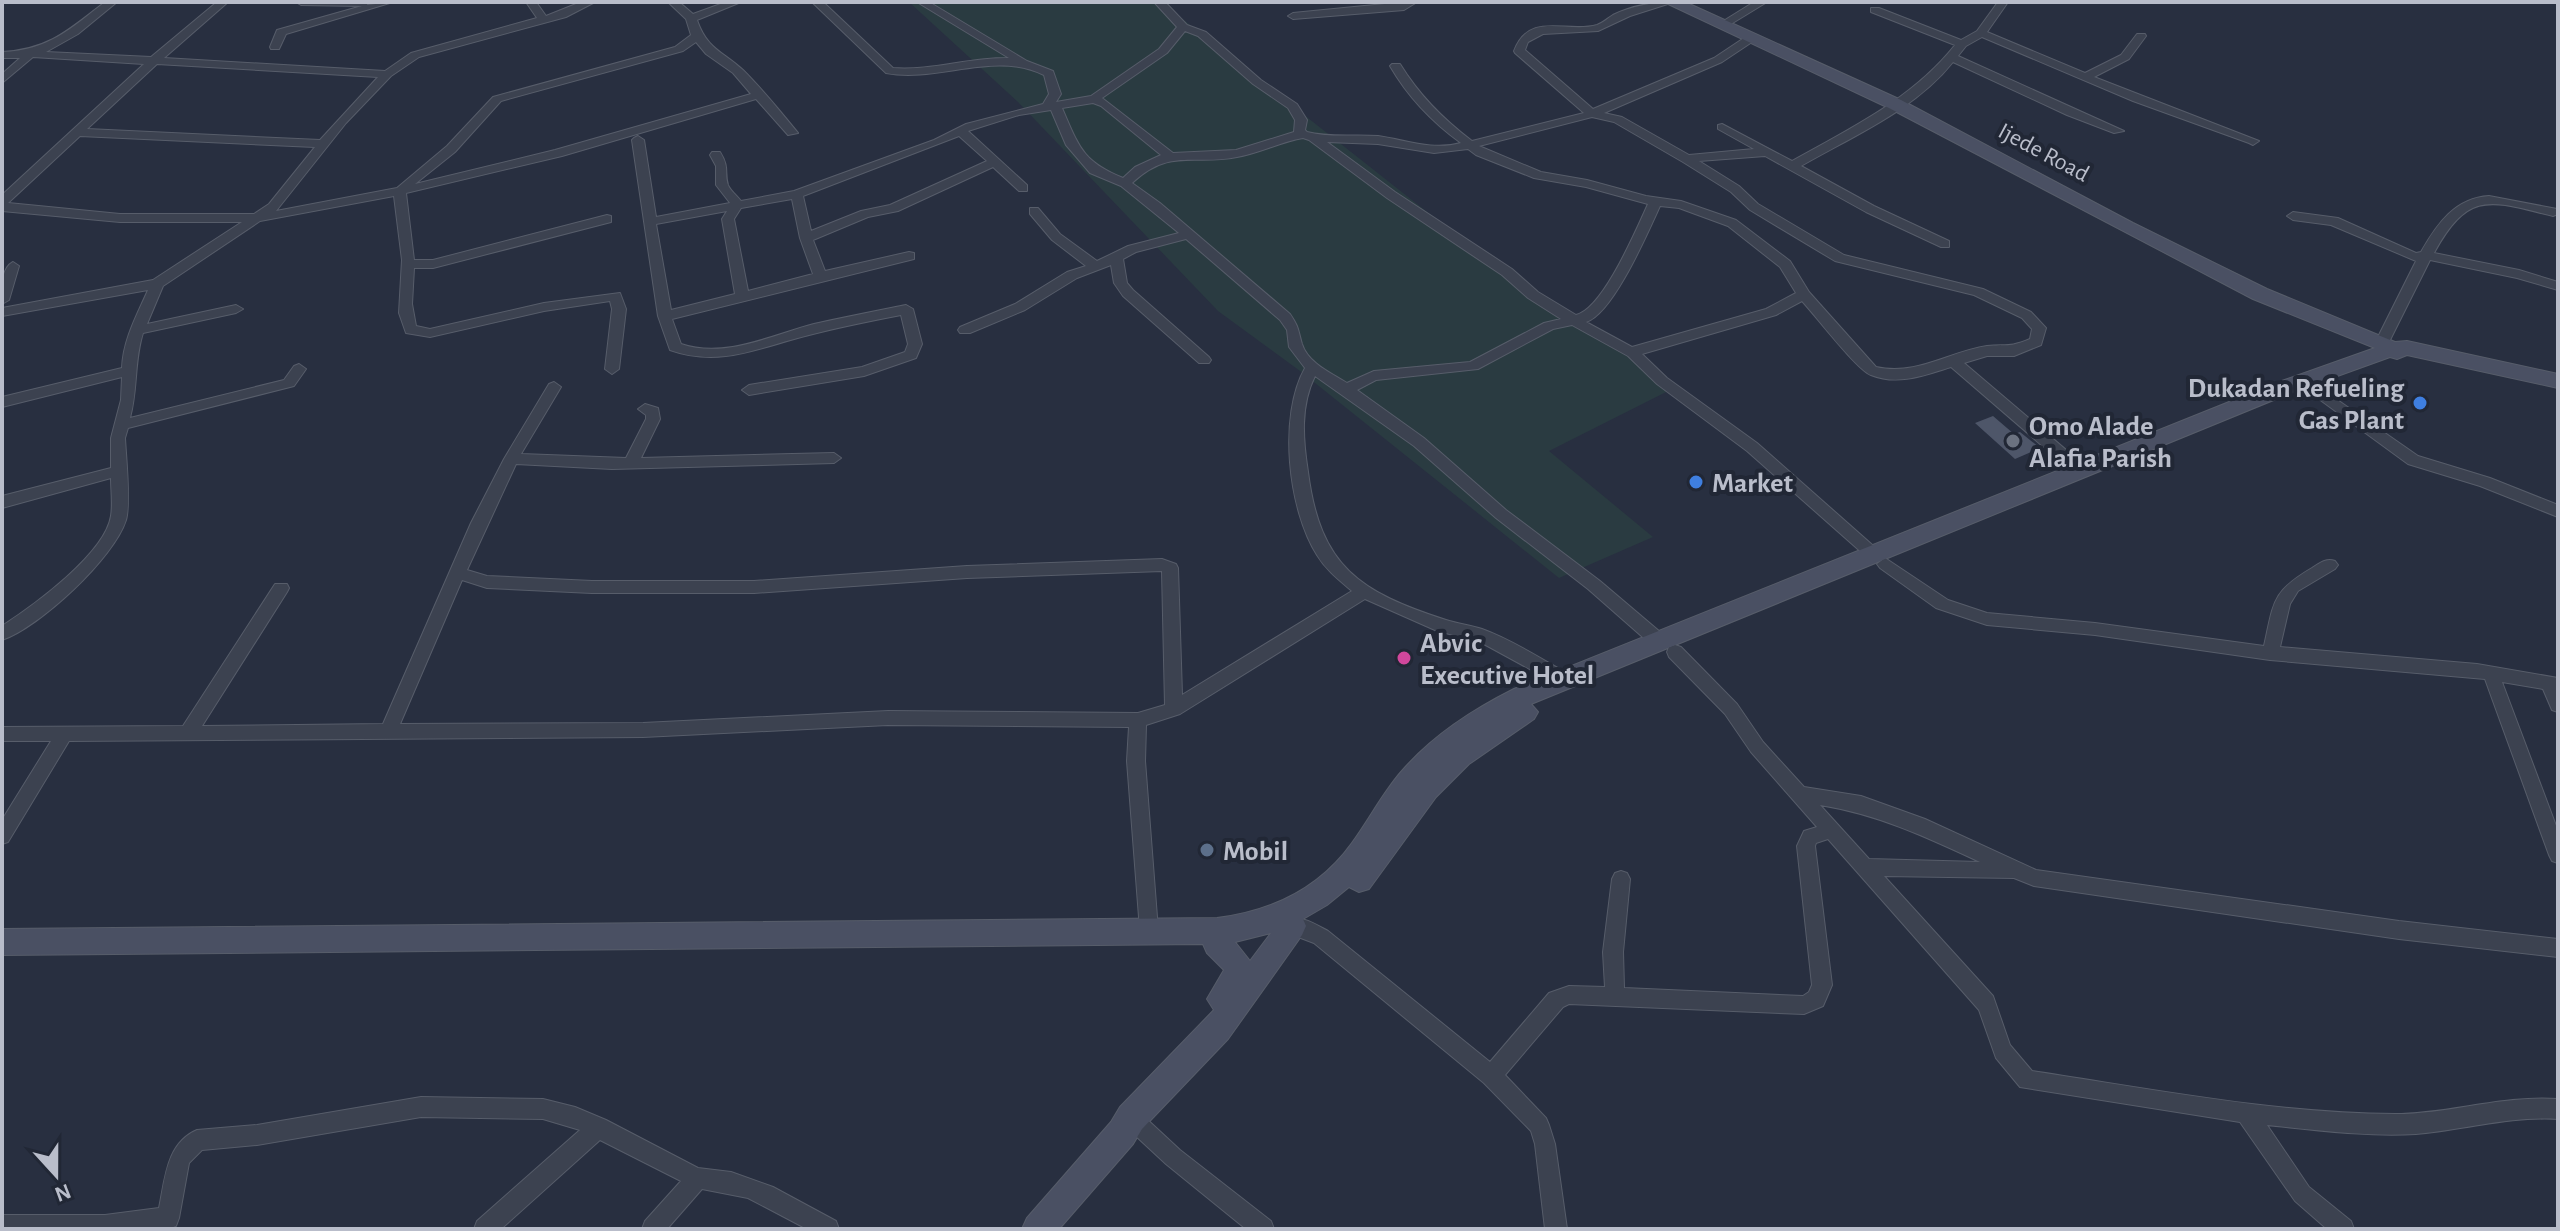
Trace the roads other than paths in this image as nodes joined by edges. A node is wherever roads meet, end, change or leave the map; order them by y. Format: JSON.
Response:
{"nodes":[{"id":1,"x":112,"y":2,"type":"edge"},
{"id":2,"x":223,"y":2,"type":"edge"},
{"id":3,"x":301,"y":2,"type":"edge"},
{"id":4,"x":373,"y":2,"type":"edge"},
{"id":5,"x":388,"y":2,"type":"edge"},
{"id":6,"x":531,"y":2,"type":"edge"},
{"id":7,"x":590,"y":2,"type":"edge"},
{"id":8,"x":673,"y":2,"type":"edge"},
{"id":9,"x":736,"y":2,"type":"edge"},
{"id":10,"x":817,"y":2,"type":"edge"},
{"id":11,"x":922,"y":2,"type":"edge"},
{"id":12,"x":1159,"y":2,"type":"edge"},
{"id":13,"x":1412,"y":2,"type":"edge"},
{"id":14,"x":1670,"y":2,"type":"edge"},
{"id":15,"x":1762,"y":2,"type":"edge"},
{"id":16,"x":2003,"y":2,"type":"edge"},
{"id":17,"x":350,"y":3,"type":"edge"},
{"id":18,"x":1875,"y":10,"type":"dead end"},
{"id":19,"x":1293,"y":16,"type":"dead end"},
{"id":20,"x":691,"y":18,"type":"junction"},
{"id":21,"x":543,"y":19,"type":"junction"},
{"id":22,"x":1722,"y":25,"type":"junction"},
{"id":23,"x":1183,"y":27,"type":"junction"},
{"id":24,"x":1981,"y":33,"type":"junction"},
{"id":25,"x":697,"y":36,"type":"junction"},
{"id":26,"x":2141,"y":36,"type":"dead end"},
{"id":27,"x":1751,"y":38,"type":"junction"},
{"id":28,"x":1962,"y":44,"type":"junction"},
{"id":29,"x":275,"y":47,"type":"dead end"},
{"id":30,"x":30,"y":54,"type":"junction"},
{"id":31,"x":2,"y":55,"type":"edge"},
{"id":32,"x":1950,"y":56,"type":"junction"},
{"id":33,"x":156,"y":59,"type":"junction"},
{"id":34,"x":1023,"y":63,"type":"junction"},
{"id":35,"x":1396,"y":66,"type":"dead end"},
{"id":36,"x":387,"y":74,"type":"junction"},
{"id":37,"x":2085,"y":77,"type":"junction"},
{"id":38,"x":2,"y":80,"type":"edge"},
{"id":39,"x":758,"y":95,"type":"junction"},
{"id":40,"x":1094,"y":99,"type":"junction"},
{"id":41,"x":1895,"y":104,"type":"junction"},
{"id":42,"x":1051,"y":108,"type":"junction"},
{"id":43,"x":1592,"y":114,"type":"junction"},
{"id":44,"x":1722,"y":127,"type":"dead end"},
{"id":45,"x":960,"y":130,"type":"junction"},
{"id":46,"x":2118,"y":131,"type":"dead end"},
{"id":47,"x":78,"y":132,"type":"junction"},
{"id":48,"x":792,"y":133,"type":"dead end"},
{"id":49,"x":1302,"y":135,"type":"junction"},
{"id":50,"x":638,"y":140,"type":"dead end"},
{"id":51,"x":2253,"y":141,"type":"dead end"},
{"id":52,"x":322,"y":144,"type":"junction"},
{"id":53,"x":1469,"y":145,"type":"junction"},
{"id":54,"x":1767,"y":152,"type":"junction"},
{"id":55,"x":1168,"y":154,"type":"junction"},
{"id":56,"x":716,"y":155,"type":"dead end"},
{"id":57,"x":1687,"y":159,"type":"junction"},
{"id":58,"x":993,"y":163,"type":"junction"},
{"id":59,"x":1794,"y":165,"type":"junction"},
{"id":60,"x":1125,"y":183,"type":"junction"},
{"id":61,"x":1023,"y":188,"type":"dead end"},
{"id":62,"x":399,"y":191,"type":"junction"},
{"id":63,"x":797,"y":194,"type":"junction"},
{"id":64,"x":1656,"y":201,"type":"junction"},
{"id":65,"x":2,"y":203,"type":"edge"},
{"id":66,"x":737,"y":204,"type":"junction"},
{"id":67,"x":1034,"y":211,"type":"dead end"},
{"id":68,"x":2553,"y":212,"type":"dead end"},
{"id":69,"x":2293,"y":216,"type":"dead end"},
{"id":70,"x":649,"y":217,"type":"junction"},
{"id":71,"x":257,"y":218,"type":"junction"},
{"id":72,"x":607,"y":219,"type":"dead end"},
{"id":73,"x":1186,"y":235,"type":"junction"},
{"id":74,"x":806,"y":238,"type":"junction"},
{"id":75,"x":1945,"y":244,"type":"dead end"},
{"id":76,"x":2426,"y":255,"type":"junction"},
{"id":77,"x":909,"y":256,"type":"dead end"},
{"id":78,"x":1116,"y":258,"type":"junction"},
{"id":79,"x":408,"y":264,"type":"junction"},
{"id":80,"x":13,"y":266,"type":"dead end"},
{"id":81,"x":1096,"y":267,"type":"junction"},
{"id":82,"x":820,"y":275,"type":"junction"},
{"id":83,"x":157,"y":284,"type":"junction"},
{"id":84,"x":2558,"y":286,"type":"edge"},
{"id":85,"x":742,"y":295,"type":"junction"},
{"id":86,"x":1804,"y":295,"type":"junction"},
{"id":87,"x":2,"y":300,"type":"edge"},
{"id":88,"x":236,"y":309,"type":"dead end"},
{"id":89,"x":2,"y":312,"type":"edge"},
{"id":90,"x":665,"y":316,"type":"junction"},
{"id":91,"x":1572,"y":320,"type":"junction"},
{"id":92,"x":137,"y":330,"type":"junction"},
{"id":93,"x":965,"y":330,"type":"dead end"},
{"id":94,"x":2392,"y":349,"type":"junction"},
{"id":95,"x":1631,"y":352,"type":"junction"},
{"id":96,"x":1204,"y":360,"type":"dead end"},
{"id":97,"x":1955,"y":363,"type":"junction"},
{"id":98,"x":1312,"y":368,"type":"junction"},
{"id":99,"x":299,"y":369,"type":"dead end"},
{"id":100,"x":612,"y":369,"type":"dead end"},
{"id":101,"x":128,"y":371,"type":"junction"},
{"id":102,"x":2558,"y":381,"type":"edge"},
{"id":103,"x":554,"y":387,"type":"dead end"},
{"id":104,"x":2313,"y":388,"type":"junction"},
{"id":105,"x":1346,"y":389,"type":"junction"},
{"id":106,"x":2558,"y":389,"type":"edge"},
{"id":107,"x":749,"y":390,"type":"dead end"},
{"id":108,"x":2,"y":402,"type":"edge"},
{"id":109,"x":645,"y":409,"type":"dead end"},
{"id":110,"x":121,"y":425,"type":"junction"},
{"id":111,"x":834,"y":458,"type":"dead end"},
{"id":112,"x":511,"y":459,"type":"junction"},
{"id":113,"x":631,"y":463,"type":"junction"},
{"id":114,"x":2080,"y":470,"type":"junction"},
{"id":115,"x":118,"y":471,"type":"junction"},
{"id":116,"x":2535,"y":500,"type":"junction"},
{"id":117,"x":2,"y":502,"type":"edge"},
{"id":118,"x":2558,"y":503,"type":"edge"},
{"id":119,"x":2558,"y":511,"type":"edge"},
{"id":120,"x":1879,"y":559,"type":"junction"},
{"id":121,"x":2330,"y":565,"type":"dead end"},
{"id":122,"x":458,"y":573,"type":"junction"},
{"id":123,"x":281,"y":588,"type":"dead end"},
{"id":124,"x":1361,"y":593,"type":"junction"},
{"id":125,"x":2,"y":634,"type":"edge"},
{"id":126,"x":1668,"y":647,"type":"junction"},
{"id":127,"x":2270,"y":653,"type":"junction"},
{"id":128,"x":2491,"y":674,"type":"junction"},
{"id":129,"x":1563,"y":679,"type":"junction"},
{"id":130,"x":2553,"y":684,"type":"edge"},
{"id":131,"x":2558,"y":705,"type":"edge"},
{"id":132,"x":1174,"y":709,"type":"junction"},
{"id":133,"x":1138,"y":720,"type":"junction"},
{"id":134,"x":188,"y":733,"type":"junction"},
{"id":135,"x":388,"y":733,"type":"junction"},
{"id":136,"x":2,"y":734,"type":"edge"},
{"id":137,"x":64,"y":734,"type":"junction"},
{"id":138,"x":1799,"y":794,"type":"junction"},
{"id":139,"x":1831,"y":830,"type":"junction"},
{"id":140,"x":2,"y":836,"type":"edge"},
{"id":141,"x":2558,"y":855,"type":"edge"},
{"id":142,"x":1867,"y":867,"type":"junction"},
{"id":143,"x":2015,"y":872,"type":"junction"},
{"id":144,"x":1621,"y":879,"type":"dead end"},
{"id":145,"x":1292,"y":926,"type":"junction"},
{"id":146,"x":1149,"y":930,"type":"junction"},
{"id":147,"x":2,"y":942,"type":"edge"},
{"id":148,"x":587,"y":943,"type":"junction"},
{"id":149,"x":1217,"y":944,"type":"junction"},
{"id":150,"x":2558,"y":948,"type":"edge"},
{"id":151,"x":2,"y":955,"type":"edge"},
{"id":152,"x":1615,"y":997,"type":"junction"},
{"id":153,"x":1184,"y":1062,"type":"junction"},
{"id":154,"x":1491,"y":1076,"type":"junction"},
{"id":155,"x":2558,"y":1109,"type":"edge"},
{"id":156,"x":2245,"y":1112,"type":"junction"},
{"id":157,"x":1131,"y":1118,"type":"junction"},
{"id":158,"x":599,"y":1127,"type":"junction"},
{"id":159,"x":697,"y":1178,"type":"junction"},
{"id":160,"x":167,"y":1224,"type":"edge"},
{"id":161,"x":2,"y":1226,"type":"edge"},
{"id":162,"x":485,"y":1229,"type":"edge"},
{"id":163,"x":653,"y":1229,"type":"edge"},
{"id":164,"x":828,"y":1229,"type":"edge"},
{"id":165,"x":1038,"y":1229,"type":"edge"},
{"id":166,"x":1263,"y":1229,"type":"edge"},
{"id":167,"x":1556,"y":1229,"type":"edge"},
{"id":168,"x":2343,"y":1229,"type":"edge"}],
"edges":[{"from":1,"to":30,"type":"street"},
{"from":2,"to":33,"type":"street"},
{"from":3,"to":17,"type":"street"},
{"from":4,"to":17,"type":"street"},
{"from":5,"to":29,"type":"street"},
{"from":6,"to":21,"type":"street"},
{"from":7,"to":21,"type":"street"},
{"from":8,"to":20,"type":"street"},
{"from":9,"to":20,"type":"street"},
{"from":10,"to":34,"type":"street"},
{"from":11,"to":34,"type":"street"},
{"from":12,"to":23,"type":"street"},
{"from":13,"to":19,"type":"street"},
{"from":14,"to":22,"type":"main road","name":"Ijede Road"},
{"from":14,"to":43,"type":"street"},
{"from":15,"to":22,"type":"street"},
{"from":16,"to":24,"type":"street"},
{"from":18,"to":28,"type":"street"},
{"from":20,"to":25,"type":"street"},
{"from":21,"to":36,"type":"street"},
{"from":22,"to":27,"type":"main road","name":"Ijede Road"},
{"from":23,"to":40,"type":"street"},
{"from":23,"to":49,"type":"street"},
{"from":24,"to":28,"type":"street"},
{"from":24,"to":37,"type":"street"},
{"from":25,"to":39,"type":"street"},
{"from":25,"to":62,"type":"street"},
{"from":26,"to":37,"type":"street"},
{"from":27,"to":41,"type":"main road","name":"Ijede Road"},
{"from":27,"to":43,"type":"street"},
{"from":28,"to":32,"type":"street"},
{"from":30,"to":31,"type":"street"},
{"from":30,"to":33,"type":"street"},
{"from":30,"to":38,"type":"street"},
{"from":32,"to":41,"type":"street"},
{"from":32,"to":46,"type":"street"},
{"from":33,"to":36,"type":"street"},
{"from":33,"to":47,"type":"street"},
{"from":34,"to":42,"type":"street"},
{"from":35,"to":53,"type":"street"},
{"from":36,"to":52,"type":"street"},
{"from":37,"to":51,"type":"street"},
{"from":39,"to":48,"type":"street"},
{"from":39,"to":62,"type":"street"},
{"from":40,"to":42,"type":"street"},
{"from":40,"to":55,"type":"street"},
{"from":41,"to":59,"type":"street"},
{"from":41,"to":94,"type":"main road","name":"Ijede Road"},
{"from":42,"to":45,"type":"street"},
{"from":42,"to":60,"type":"street"},
{"from":43,"to":53,"type":"street"},
{"from":43,"to":57,"type":"street"},
{"from":44,"to":54,"type":"street"},
{"from":45,"to":58,"type":"street"},
{"from":45,"to":63,"type":"street"},
{"from":47,"to":52,"type":"street"},
{"from":47,"to":65,"type":"street"},
{"from":49,"to":53,"type":"street"},
{"from":49,"to":55,"type":"street"},
{"from":49,"to":91,"type":"street"},
{"from":50,"to":70,"type":"street"},
{"from":52,"to":71,"type":"street"},
{"from":53,"to":64,"type":"street"},
{"from":54,"to":57,"type":"street"},
{"from":54,"to":59,"type":"street"},
{"from":55,"to":60,"type":"street"},
{"from":56,"to":66,"type":"street"},
{"from":57,"to":97,"type":"street"},
{"from":58,"to":61,"type":"street"},
{"from":58,"to":74,"type":"street"},
{"from":59,"to":75,"type":"street"},
{"from":60,"to":73,"type":"street"},
{"from":62,"to":71,"type":"street"},
{"from":62,"to":79,"type":"street"},
{"from":63,"to":66,"type":"street"},
{"from":63,"to":74,"type":"street"},
{"from":64,"to":86,"type":"street"},
{"from":64,"to":91,"type":"street"},
{"from":65,"to":71,"type":"street"},
{"from":66,"to":70,"type":"street"},
{"from":66,"to":85,"type":"street"},
{"from":67,"to":81,"type":"street"},
{"from":68,"to":76,"type":"street"},
{"from":69,"to":76,"type":"street"},
{"from":70,"to":90,"type":"street"},
{"from":71,"to":83,"type":"street"},
{"from":72,"to":79,"type":"street"},
{"from":73,"to":78,"type":"street"},
{"from":73,"to":98,"type":"street"},
{"from":74,"to":82,"type":"street"},
{"from":76,"to":84,"type":"street"},
{"from":76,"to":94,"type":"street"},
{"from":77,"to":82,"type":"street"},
{"from":78,"to":81,"type":"street"},
{"from":78,"to":96,"type":"street"},
{"from":79,"to":100,"type":"street"},
{"from":80,"to":87,"type":"street"},
{"from":81,"to":93,"type":"street"},
{"from":82,"to":85,"type":"street"},
{"from":83,"to":89,"type":"street"},
{"from":83,"to":92,"type":"street"},
{"from":85,"to":90,"type":"street"},
{"from":86,"to":95,"type":"street"},
{"from":86,"to":97,"type":"street"},
{"from":88,"to":92,"type":"street"},
{"from":90,"to":107,"type":"street"},
{"from":91,"to":95,"type":"street"},
{"from":91,"to":105,"type":"street"},
{"from":92,"to":101,"type":"street"},
{"from":94,"to":102,"type":"main road","name":"Ijede Road"},
{"from":94,"to":104,"type":"main road"},
{"from":94,"to":106,"type":"main road","name":"Ijede Road"},
{"from":94,"to":114,"type":"main road"},
{"from":95,"to":120,"type":"street"},
{"from":97,"to":114,"type":"street"},
{"from":98,"to":105,"type":"street"},
{"from":98,"to":124,"type":"street"},
{"from":99,"to":110,"type":"street"},
{"from":101,"to":108,"type":"street"},
{"from":101,"to":110,"type":"street"},
{"from":103,"to":112,"type":"street"},
{"from":104,"to":116,"type":"street"},
{"from":104,"to":120,"type":"main road"},
{"from":105,"to":126,"type":"street"},
{"from":109,"to":113,"type":"street"},
{"from":110,"to":115,"type":"street"},
{"from":111,"to":113,"type":"street"},
{"from":112,"to":113,"type":"street"},
{"from":112,"to":122,"type":"street"},
{"from":114,"to":120,"type":"main road"},
{"from":115,"to":117,"type":"street"},
{"from":115,"to":125,"type":"street"},
{"from":116,"to":118,"type":"street"},
{"from":116,"to":119,"type":"street"},
{"from":120,"to":126,"type":"main road"},
{"from":120,"to":127,"type":"street"},
{"from":121,"to":127,"type":"street"},
{"from":122,"to":132,"type":"street"},
{"from":122,"to":135,"type":"street"},
{"from":123,"to":134,"type":"street"},
{"from":124,"to":129,"type":"street"},
{"from":124,"to":132,"type":"street"},
{"from":126,"to":129,"type":"main road"},
{"from":126,"to":138,"type":"street"},
{"from":126,"to":145,"type":"main road"},
{"from":127,"to":128,"type":"street"},
{"from":128,"to":130,"type":"street"},
{"from":128,"to":141,"type":"street"},
{"from":129,"to":146,"type":"main road"},
{"from":130,"to":131,"type":"street"},
{"from":132,"to":133,"type":"street"},
{"from":133,"to":135,"type":"street"},
{"from":133,"to":146,"type":"street"},
{"from":134,"to":135,"type":"street"},
{"from":134,"to":137,"type":"street"},
{"from":136,"to":137,"type":"street"},
{"from":137,"to":140,"type":"street"},
{"from":138,"to":139,"type":"street"},
{"from":138,"to":143,"type":"street"},
{"from":139,"to":142,"type":"street"},
{"from":139,"to":152,"type":"street"},
{"from":142,"to":143,"type":"street"},
{"from":142,"to":156,"type":"street"},
{"from":143,"to":150,"type":"street"},
{"from":144,"to":152,"type":"street"},
{"from":145,"to":149,"type":"main road"},
{"from":145,"to":153,"type":"main road"},
{"from":145,"to":154,"type":"street"},
{"from":146,"to":148,"type":"main road"},
{"from":147,"to":148,"type":"main road"},
{"from":148,"to":149,"type":"main road"},
{"from":148,"to":151,"type":"main road"},
{"from":149,"to":153,"type":"main road"},
{"from":152,"to":154,"type":"street"},
{"from":153,"to":157,"type":"main road"},
{"from":154,"to":167,"type":"street"},
{"from":155,"to":156,"type":"street"},
{"from":156,"to":168,"type":"street"},
{"from":157,"to":165,"type":"main road"},
{"from":157,"to":166,"type":"street"},
{"from":158,"to":159,"type":"street"},
{"from":158,"to":160,"type":"street"},
{"from":158,"to":162,"type":"street"},
{"from":159,"to":163,"type":"street"},
{"from":159,"to":164,"type":"street"},
{"from":160,"to":161,"type":"street"}]}
